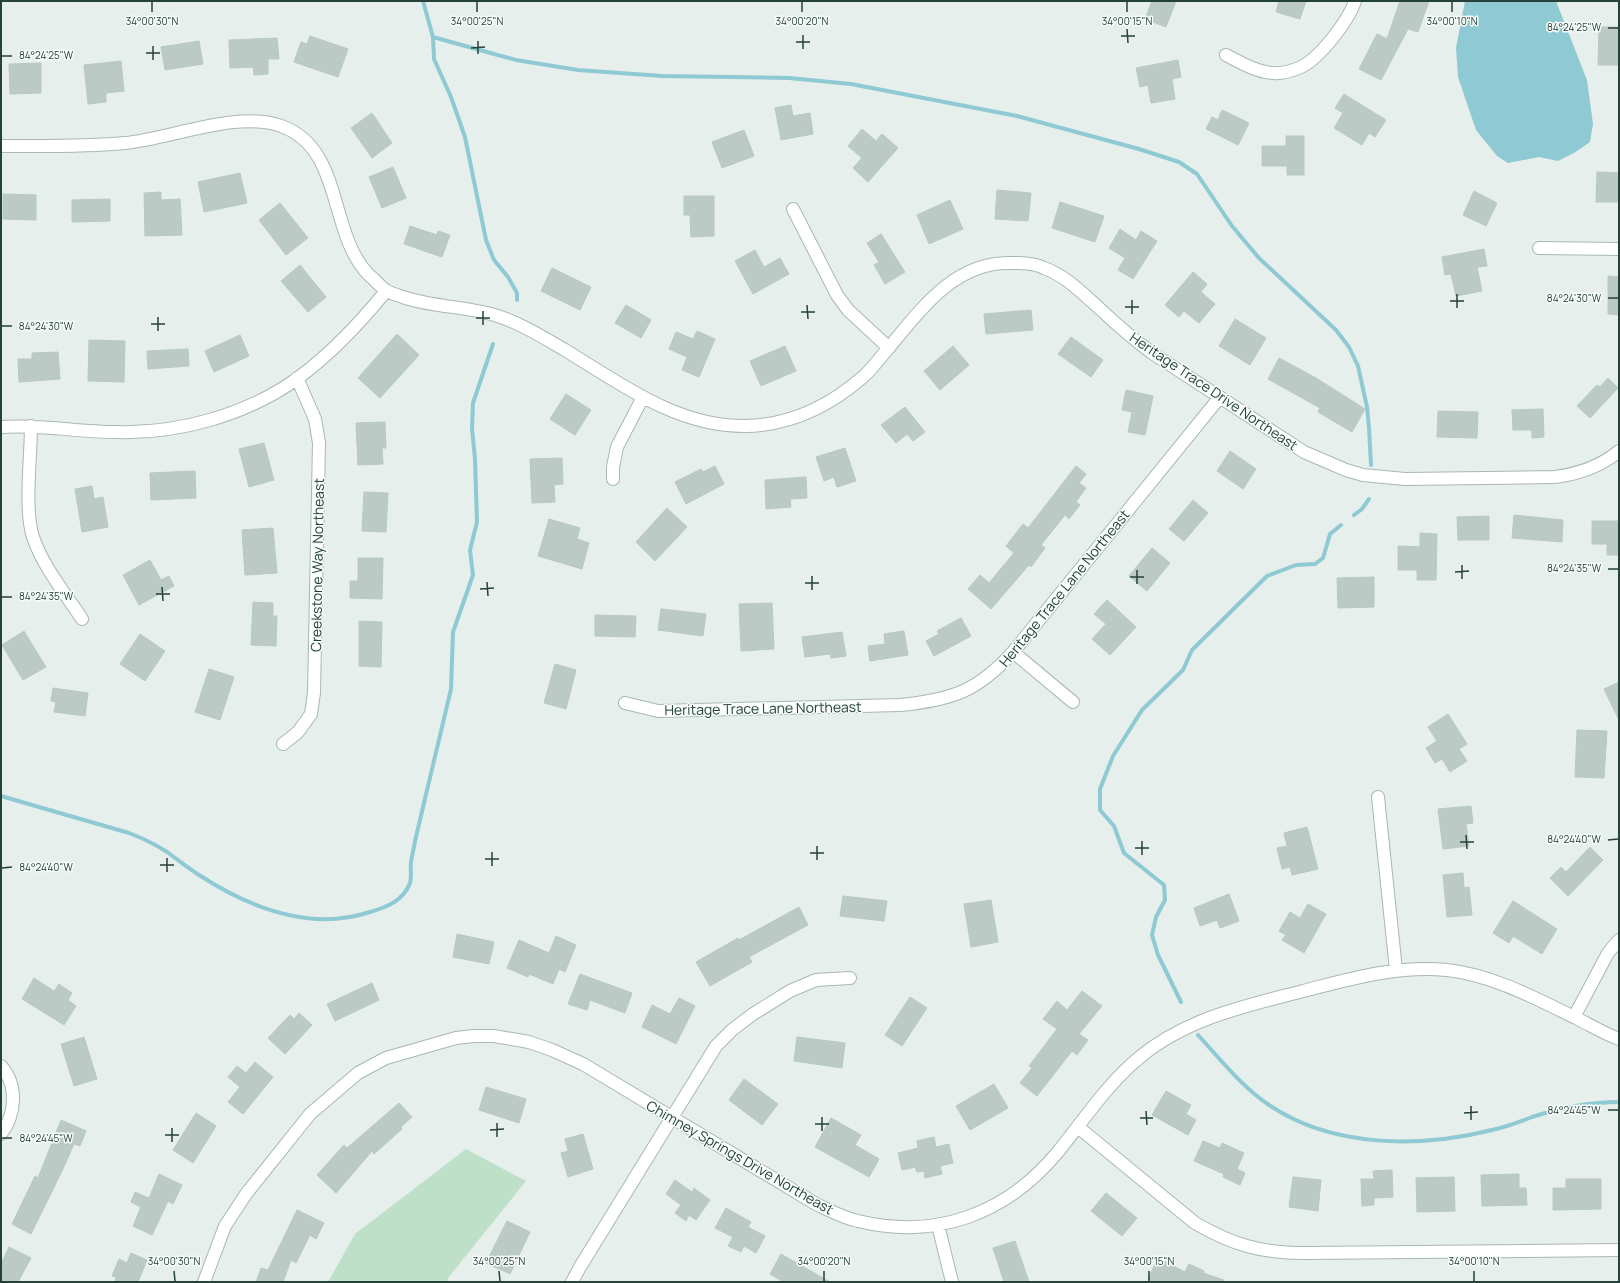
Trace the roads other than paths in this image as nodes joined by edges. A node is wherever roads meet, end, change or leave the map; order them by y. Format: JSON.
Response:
{"nodes":[{"id":1,"x":1355,"y":1,"type":"edge"},
{"id":2,"x":1226,"y":55,"type":"dead end"},
{"id":3,"x":1,"y":146,"type":"edge"},
{"id":4,"x":793,"y":209,"type":"dead end"},
{"id":5,"x":1540,"y":248,"type":"dead end"},
{"id":6,"x":1619,"y":249,"type":"edge"},
{"id":7,"x":386,"y":291,"type":"junction"},
{"id":8,"x":889,"y":348,"type":"junction"},
{"id":9,"x":297,"y":378,"type":"junction"},
{"id":10,"x":643,"y":397,"type":"junction"},
{"id":11,"x":1220,"y":397,"type":"junction"},
{"id":12,"x":31,"y":426,"type":"junction"},
{"id":13,"x":1,"y":427,"type":"edge"},
{"id":14,"x":1619,"y":451,"type":"edge"},
{"id":15,"x":613,"y":479,"type":"dead end"},
{"id":16,"x":82,"y":619,"type":"dead end"},
{"id":17,"x":1013,"y":652,"type":"junction"},
{"id":18,"x":1073,"y":702,"type":"dead end"},
{"id":19,"x":624,"y":703,"type":"dead end"},
{"id":20,"x":282,"y":744,"type":"dead end"},
{"id":21,"x":1378,"y":797,"type":"dead end"},
{"id":22,"x":1619,"y":940,"type":"edge"},
{"id":23,"x":1396,"y":970,"type":"junction"},
{"id":24,"x":850,"y":978,"type":"dead end"},
{"id":25,"x":1574,"y":1017,"type":"junction"},
{"id":26,"x":1619,"y":1039,"type":"edge"},
{"id":27,"x":1,"y":1066,"type":"edge"},
{"id":28,"x":672,"y":1118,"type":"junction"},
{"id":29,"x":1078,"y":1127,"type":"junction"},
{"id":30,"x":1,"y":1134,"type":"edge"},
{"id":31,"x":938,"y":1225,"type":"junction"},
{"id":32,"x":1619,"y":1250,"type":"edge"},
{"id":33,"x":204,"y":1282,"type":"edge"},
{"id":34,"x":572,"y":1282,"type":"edge"},
{"id":35,"x":952,"y":1282,"type":"edge"}],
"edges":[{"from":1,"to":2,"type":"street"},
{"from":3,"to":7,"type":"street","name":"Heritage Trace Drive Northeast"},
{"from":4,"to":8,"type":"street"},
{"from":5,"to":6,"type":"street"},
{"from":7,"to":9,"type":"street"},
{"from":7,"to":10,"type":"street","name":"Heritage Trace Drive Northeast"},
{"from":8,"to":10,"type":"street","name":"Heritage Trace Drive Northeast"},
{"from":8,"to":11,"type":"street","name":"Heritage Trace Drive Northeast"},
{"from":9,"to":12,"type":"street"},
{"from":9,"to":20,"type":"street","name":"Creekstone Way Northeast"},
{"from":10,"to":15,"type":"street"},
{"from":11,"to":14,"type":"street","name":"Heritage Trace Drive Northeast"},
{"from":11,"to":17,"type":"street","name":"Heritage Trace Lane Northeast"},
{"from":12,"to":13,"type":"street"},
{"from":12,"to":16,"type":"street"},
{"from":17,"to":18,"type":"street"},
{"from":17,"to":19,"type":"street","name":"Heritage Trace Lane Northeast"},
{"from":21,"to":23,"type":"street"},
{"from":22,"to":25,"type":"street"},
{"from":23,"to":25,"type":"street","name":"Chimney Springs Drive Northeast"},
{"from":23,"to":29,"type":"street","name":"Chimney Springs Drive Northeast"},
{"from":24,"to":28,"type":"street"},
{"from":25,"to":26,"type":"street","name":"Chimney Springs Drive Northeast"},
{"from":27,"to":30,"type":"street"},
{"from":28,"to":31,"type":"street","name":"Chimney Springs Drive Northeast"},
{"from":28,"to":33,"type":"street","name":"Chimney Springs Drive Northeast"},
{"from":28,"to":34,"type":"street"},
{"from":29,"to":31,"type":"street","name":"Chimney Springs Drive Northeast"},
{"from":29,"to":32,"type":"street"},
{"from":31,"to":35,"type":"street"}]}
